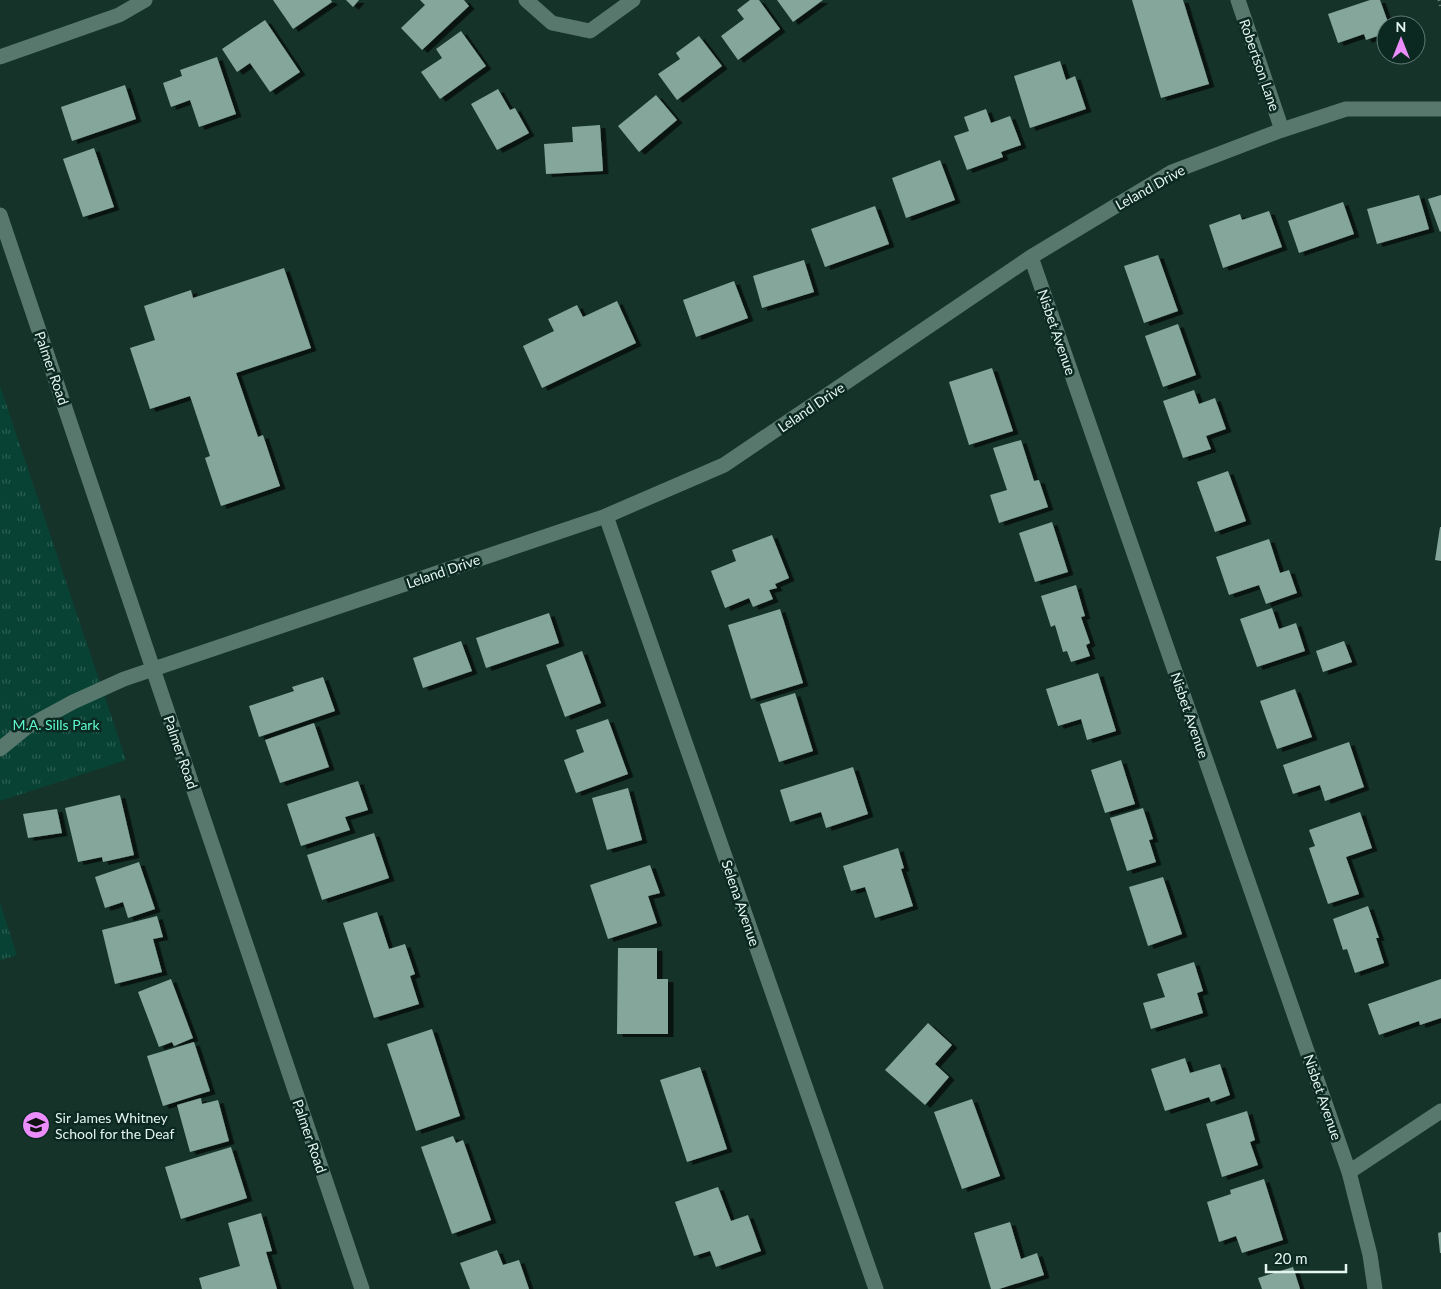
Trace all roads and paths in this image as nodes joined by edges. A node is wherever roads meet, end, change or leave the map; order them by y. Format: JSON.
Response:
{"nodes":[{"id":1,"x":145,"y":0,"type":"edge"},
{"id":2,"x":526,"y":0,"type":"edge"},
{"id":3,"x":633,"y":0,"type":"edge"},
{"id":4,"x":1238,"y":0,"type":"edge"},
{"id":5,"x":1439,"y":0,"type":"edge"},
{"id":6,"x":1441,"y":8,"type":"edge"},
{"id":7,"x":0,"y":57,"type":"edge"},
{"id":8,"x":1441,"y":109,"type":"edge"},
{"id":9,"x":1282,"y":130,"type":"junction"},
{"id":10,"x":0,"y":215,"type":"edge"},
{"id":11,"x":1031,"y":257,"type":"junction"},
{"id":12,"x":606,"y":516,"type":"junction"},
{"id":13,"x":152,"y":668,"type":"junction"},
{"id":14,"x":0,"y":749,"type":"edge"},
{"id":15,"x":1441,"y":1111,"type":"edge"},
{"id":16,"x":1349,"y":1172,"type":"junction"},
{"id":17,"x":362,"y":1289,"type":"edge"},
{"id":18,"x":876,"y":1289,"type":"edge"},
{"id":19,"x":1375,"y":1289,"type":"edge"}],
"edges":[{"from":1,"to":7,"type":"street"},
{"from":2,"to":3,"type":"street"},
{"from":4,"to":9,"type":"street","name":"Robertson Lane"},
{"from":5,"to":6,"type":"path"},
{"from":8,"to":9,"type":"street","name":"Leland Drive"},
{"from":9,"to":11,"type":"street","name":"Leland Drive"},
{"from":10,"to":13,"type":"street","name":"Palmer Road"},
{"from":11,"to":12,"type":"street","name":"Leland Drive"},
{"from":11,"to":16,"type":"street","name":"Nisbet Avenue"},
{"from":12,"to":13,"type":"street","name":"Leland Drive"},
{"from":12,"to":18,"type":"street","name":"Selena Avenue"},
{"from":13,"to":14,"type":"street","name":"Leland Drive"},
{"from":13,"to":17,"type":"street","name":"Palmer Road"},
{"from":15,"to":16,"type":"street"},
{"from":16,"to":19,"type":"street","name":"Nisbet Avenue"}]}
